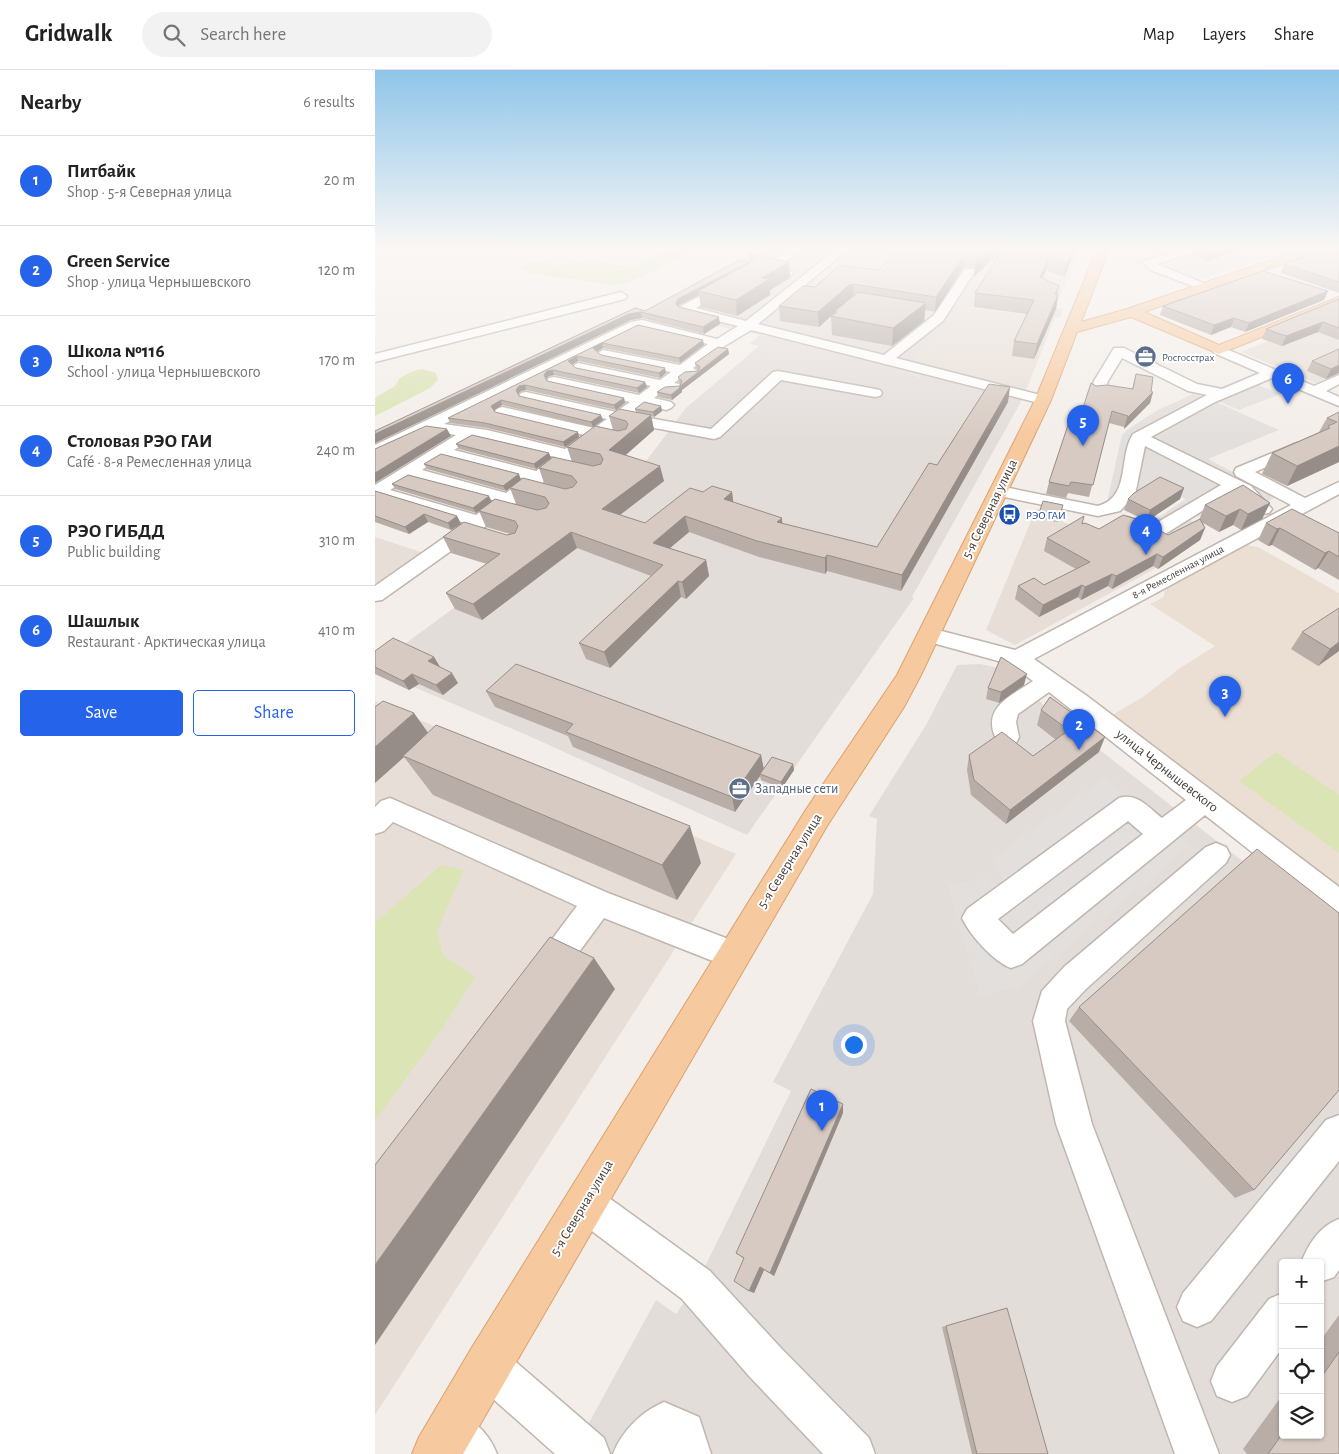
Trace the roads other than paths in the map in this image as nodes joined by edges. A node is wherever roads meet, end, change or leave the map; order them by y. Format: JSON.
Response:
{"nodes":[{"id":1,"x":559,"y":312,"type":"edge"},
{"id":2,"x":695,"y":312,"type":"edge"},
{"id":3,"x":765,"y":312,"type":"edge"},
{"id":4,"x":943,"y":312,"type":"edge"},
{"id":5,"x":1078,"y":312,"type":"edge"},
{"id":6,"x":1132,"y":312,"type":"joint"},
{"id":7,"x":1311,"y":312,"type":"edge"},
{"id":8,"x":920,"y":315,"type":"edge"},
{"id":9,"x":939,"y":318,"type":"junction"},
{"id":10,"x":749,"y":325,"type":"junction"},
{"id":11,"x":1071,"y":329,"type":"junction"},
{"id":12,"x":719,"y":343,"type":"junction"},
{"id":13,"x":1219,"y":350,"type":"junction"},
{"id":14,"x":681,"y":353,"type":"edge"},
{"id":15,"x":603,"y":354,"type":"edge"},
{"id":16,"x":375,"y":358,"type":"edge"},
{"id":17,"x":707,"y":358,"type":"junction"},
{"id":18,"x":887,"y":360,"type":"junction"},
{"id":19,"x":578,"y":367,"type":"edge"},
{"id":20,"x":682,"y":370,"type":"junction"},
{"id":21,"x":1272,"y":373,"type":"junction"},
{"id":22,"x":701,"y":374,"type":"edge"},
{"id":23,"x":1339,"y":379,"type":"edge"},
{"id":24,"x":554,"y":381,"type":"edge"},
{"id":25,"x":663,"y":384,"type":"junction"},
{"id":26,"x":684,"y":389,"type":"edge"},
{"id":27,"x":1313,"y":391,"type":"junction"},
{"id":28,"x":875,"y":392,"type":"dead end"},
{"id":29,"x":1098,"y":392,"type":"edge"},
{"id":30,"x":1222,"y":393,"type":"junction"},
{"id":31,"x":525,"y":396,"type":"edge"},
{"id":32,"x":641,"y":400,"type":"junction"},
{"id":33,"x":1043,"y":400,"type":"junction"},
{"id":34,"x":1339,"y":402,"type":"edge"},
{"id":35,"x":666,"y":405,"type":"dead end"},
{"id":36,"x":502,"y":412,"type":"edge"},
{"id":37,"x":619,"y":417,"type":"junction"},
{"id":38,"x":427,"y":426,"type":"junction"},
{"id":39,"x":471,"y":433,"type":"junction"},
{"id":40,"x":596,"y":434,"type":"junction"},
{"id":41,"x":1139,"y":437,"type":"junction"},
{"id":42,"x":622,"y":440,"type":"edge"},
{"id":43,"x":1297,"y":448,"type":"edge"},
{"id":44,"x":598,"y":450,"type":"edge"},
{"id":45,"x":375,"y":451,"type":"edge"},
{"id":46,"x":441,"y":452,"type":"junction"},
{"id":47,"x":569,"y":459,"type":"junction"},
{"id":48,"x":409,"y":472,"type":"junction"},
{"id":49,"x":1235,"y":484,"type":"junction"},
{"id":50,"x":537,"y":485,"type":"junction"},
{"id":51,"x":1339,"y":487,"type":"edge"},
{"id":52,"x":999,"y":491,"type":"junction"},
{"id":53,"x":375,"y":492,"type":"edge"},
{"id":54,"x":1304,"y":505,"type":"junction"},
{"id":55,"x":509,"y":506,"type":"junction"},
{"id":56,"x":1098,"y":511,"type":"junction"},
{"id":57,"x":1279,"y":519,"type":"junction"},
{"id":58,"x":478,"y":529,"type":"junction"},
{"id":59,"x":375,"y":595,"type":"edge"},
{"id":60,"x":930,"y":635,"type":"junction"},
{"id":61,"x":1017,"y":658,"type":"junction"},
{"id":62,"x":1049,"y":681,"type":"junction"},
{"id":63,"x":1007,"y":737,"type":"edge"},
{"id":64,"x":1205,"y":800,"type":"junction"},
{"id":65,"x":375,"y":823,"type":"edge"},
{"id":66,"x":1163,"y":834,"type":"junction"},
{"id":67,"x":1216,"y":855,"type":"dead end"},
{"id":68,"x":598,"y":902,"type":"junction"},
{"id":69,"x":1339,"y":904,"type":"edge"},
{"id":70,"x":733,"y":955,"type":"junction"},
{"id":71,"x":528,"y":996,"type":"edge"},
{"id":72,"x":1339,"y":1133,"type":"edge"},
{"id":73,"x":585,"y":1203,"type":"junction"},
{"id":74,"x":1339,"y":1238,"type":"edge"},
{"id":75,"x":1323,"y":1259,"type":"edge"},
{"id":76,"x":1197,"y":1306,"type":"dead end"},
{"id":77,"x":1279,"y":1318,"type":"edge"},
{"id":78,"x":487,"y":1365,"type":"junction"},
{"id":79,"x":1232,"y":1381,"type":"dead end"},
{"id":80,"x":453,"y":1446,"type":"edge"},
{"id":81,"x":588,"y":1454,"type":"edge"},
{"id":82,"x":635,"y":1454,"type":"edge"},
{"id":83,"x":689,"y":1454,"type":"edge"},
{"id":84,"x":853,"y":1454,"type":"edge"},
{"id":85,"x":1197,"y":1454,"type":"edge"}],
"edges":[{"from":1,"to":16,"type":"street"},
{"from":2,"to":10,"type":"street"},
{"from":3,"to":10,"type":"street"},
{"from":4,"to":9,"type":"street"},
{"from":5,"to":11,"type":"main road","name":"5-я Северная улица"},
{"from":6,"to":11,"type":"main road"},
{"from":6,"to":13,"type":"main road"},
{"from":7,"to":13,"type":"main road"},
{"from":8,"to":9,"type":"street"},
{"from":9,"to":18,"type":"street"},
{"from":10,"to":12,"type":"street"},
{"from":10,"to":18,"type":"street"},
{"from":11,"to":33,"type":"main road","name":"5-я Северная улица"},
{"from":12,"to":17,"type":"street"},
{"from":12,"to":38,"type":"street"},
{"from":13,"to":21,"type":"street"},
{"from":14,"to":17,"type":"street"},
{"from":15,"to":20,"type":"street"},
{"from":17,"to":20,"type":"street"},
{"from":18,"to":33,"type":"street"},
{"from":19,"to":25,"type":"street"},
{"from":20,"to":22,"type":"street"},
{"from":20,"to":25,"type":"street"},
{"from":21,"to":27,"type":"street"},
{"from":21,"to":30,"type":"street"},
{"from":23,"to":27,"type":"street"},
{"from":24,"to":32,"type":"street"},
{"from":25,"to":26,"type":"street"},
{"from":25,"to":32,"type":"street"},
{"from":27,"to":34,"type":"street"},
{"from":28,"to":37,"type":"street"},
{"from":29,"to":30,"type":"street"},
{"from":30,"to":41,"type":"street"},
{"from":31,"to":37,"type":"street"},
{"from":32,"to":35,"type":"street"},
{"from":32,"to":37,"type":"street"},
{"from":33,"to":52,"type":"main road","name":"5-я Северная улица"},
{"from":36,"to":40,"type":"street"},
{"from":37,"to":40,"type":"street"},
{"from":38,"to":39,"type":"street"},
{"from":38,"to":45,"type":"street"},
{"from":39,"to":46,"type":"street"},
{"from":39,"to":47,"type":"street"},
{"from":40,"to":42,"type":"street"},
{"from":40,"to":47,"type":"street"},
{"from":41,"to":49,"type":"street"},
{"from":41,"to":56,"type":"street"},
{"from":43,"to":54,"type":"street"},
{"from":44,"to":47,"type":"street"},
{"from":46,"to":48,"type":"street"},
{"from":46,"to":50,"type":"street"},
{"from":47,"to":50,"type":"street"},
{"from":48,"to":53,"type":"street"},
{"from":48,"to":55,"type":"street"},
{"from":49,"to":56,"type":"street"},
{"from":49,"to":57,"type":"street"},
{"from":50,"to":55,"type":"street"},
{"from":51,"to":54,"type":"street","name":"8-я Ремесленная улица"},
{"from":52,"to":56,"type":"street"},
{"from":52,"to":60,"type":"main road","name":"5-я Северная улица"},
{"from":53,"to":58,"type":"street"},
{"from":54,"to":57,"type":"street","name":"8-я Ремесленная улица"},
{"from":55,"to":58,"type":"street"},
{"from":57,"to":61,"type":"street","name":"8-я Ремесленная улица"},
{"from":58,"to":59,"type":"street"},
{"from":60,"to":61,"type":"street","name":"улица Чернышевского"},
{"from":60,"to":70,"type":"main road","name":"5-я Северная улица"},
{"from":61,"to":62,"type":"street","name":"улица Чернышевского"},
{"from":62,"to":63,"type":"street"},
{"from":62,"to":64,"type":"street","name":"улица Чернышевского"},
{"from":64,"to":66,"type":"street"},
{"from":64,"to":69,"type":"street","name":"улица Чернышевского"},
{"from":65,"to":68,"type":"street"},
{"from":66,"to":66,"type":"street"},
{"from":67,"to":85,"type":"street"},
{"from":68,"to":70,"type":"street"},
{"from":68,"to":71,"type":"street"},
{"from":70,"to":73,"type":"main road","name":"5-я Северная улица"},
{"from":72,"to":76,"type":"street"},
{"from":73,"to":78,"type":"main road","name":"5-я Северная улица"},
{"from":73,"to":84,"type":"street"},
{"from":74,"to":75,"type":"street"},
{"from":77,"to":79,"type":"street"},
{"from":78,"to":80,"type":"main road","name":"5-я Северная улица"},
{"from":78,"to":81,"type":"street"},
{"from":82,"to":83,"type":"street"}]}
